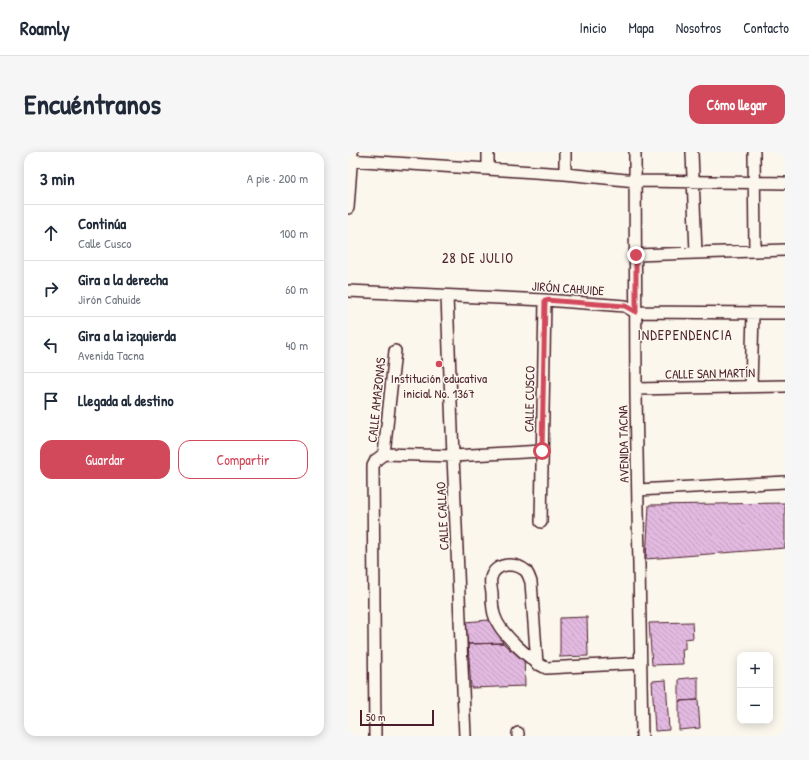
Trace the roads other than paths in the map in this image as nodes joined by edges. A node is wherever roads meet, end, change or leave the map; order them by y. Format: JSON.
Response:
{"nodes":[{"id":1,"x":488,"y":152,"type":"edge"},
{"id":2,"x":565,"y":152,"type":"edge"},
{"id":3,"x":635,"y":152,"type":"edge"},
{"id":4,"x":692,"y":152,"type":"edge"},
{"id":5,"x":754,"y":152,"type":"edge"},
{"id":6,"x":350,"y":157,"type":"edge"},
{"id":7,"x":488,"y":169,"type":"junction"},
{"id":8,"x":565,"y":174,"type":"junction"},
{"id":9,"x":636,"y":181,"type":"junction"},
{"id":10,"x":692,"y":182,"type":"junction"},
{"id":11,"x":754,"y":182,"type":"junction"},
{"id":12,"x":785,"y":183,"type":"edge"},
{"id":13,"x":348,"y":208,"type":"edge"},
{"id":14,"x":785,"y":250,"type":"edge"},
{"id":15,"x":756,"y":251,"type":"junction"},
{"id":16,"x":696,"y":253,"type":"junction"},
{"id":17,"x":636,"y":255,"type":"junction"},
{"id":18,"x":348,"y":291,"type":"edge"},
{"id":19,"x":448,"y":296,"type":"junction"},
{"id":20,"x":545,"y":300,"type":"junction"},
{"id":21,"x":636,"y":312,"type":"junction"},
{"id":22,"x":753,"y":313,"type":"junction"},
{"id":23,"x":785,"y":313,"type":"edge"},
{"id":24,"x":395,"y":351,"type":"dead end"},
{"id":25,"x":751,"y":386,"type":"junction"},
{"id":26,"x":785,"y":386,"type":"edge"},
{"id":27,"x":636,"y":389,"type":"junction"},
{"id":28,"x":542,"y":451,"type":"junction"},
{"id":29,"x":384,"y":454,"type":"junction"},
{"id":30,"x":453,"y":456,"type":"junction"},
{"id":31,"x":785,"y":482,"type":"edge"},
{"id":32,"x":638,"y":490,"type":"junction"},
{"id":33,"x":541,"y":522,"type":"dead end"},
{"id":34,"x":640,"y":663,"type":"junction"},
{"id":35,"x":537,"y":664,"type":"junction"},
{"id":36,"x":375,"y":736,"type":"edge"},
{"id":37,"x":466,"y":736,"type":"edge"},
{"id":38,"x":642,"y":736,"type":"edge"}],
"edges":[{"from":1,"to":7,"type":"street"},
{"from":2,"to":8,"type":"street"},
{"from":3,"to":9,"type":"street","name":"AVENIDA TACNA"},
{"from":4,"to":10,"type":"street"},
{"from":5,"to":11,"type":"street"},
{"from":6,"to":7,"type":"street"},
{"from":6,"to":13,"type":"street"},
{"from":7,"to":8,"type":"street"},
{"from":8,"to":9,"type":"street"},
{"from":9,"to":10,"type":"street"},
{"from":9,"to":17,"type":"street","name":"AVENIDA TACNA"},
{"from":10,"to":11,"type":"street"},
{"from":10,"to":16,"type":"street"},
{"from":11,"to":12,"type":"street"},
{"from":11,"to":15,"type":"street"},
{"from":14,"to":15,"type":"street"},
{"from":15,"to":16,"type":"street"},
{"from":16,"to":17,"type":"street"},
{"from":17,"to":21,"type":"street","name":"AVENIDA TACNA"},
{"from":18,"to":19,"type":"street","name":"JIRÓN CAHUIDE"},
{"from":19,"to":20,"type":"street","name":"JIRÓN CAHUIDE"},
{"from":19,"to":30,"type":"street","name":"CALLE CALLAO"},
{"from":20,"to":21,"type":"street","name":"JIRÓN CAHUIDE"},
{"from":20,"to":28,"type":"street","name":"CALLE CUSCO"},
{"from":21,"to":22,"type":"street","name":"JIRÓN CAHUIDE"},
{"from":21,"to":27,"type":"street","name":"AVENIDA TACNA"},
{"from":22,"to":23,"type":"street","name":"JIRÓN CAHUIDE"},
{"from":22,"to":25,"type":"street"},
{"from":24,"to":29,"type":"street","name":"CALLE AMAZONAS"},
{"from":25,"to":26,"type":"street","name":"CALLE SAN MARTÍN"},
{"from":25,"to":27,"type":"street","name":"CALLE SAN MARTÍN"},
{"from":27,"to":32,"type":"street","name":"AVENIDA TACNA"},
{"from":28,"to":30,"type":"street"},
{"from":28,"to":33,"type":"street","name":"CALLE CUSCO"},
{"from":29,"to":30,"type":"street"},
{"from":29,"to":36,"type":"street","name":"CALLE AMAZONAS"},
{"from":30,"to":37,"type":"street","name":"CALLE CALLAO"},
{"from":31,"to":32,"type":"street"},
{"from":32,"to":34,"type":"street","name":"AVENIDA TACNA"},
{"from":34,"to":35,"type":"street"},
{"from":34,"to":38,"type":"street","name":"AVENIDA TACNA"},
{"from":35,"to":35,"type":"street"}]}
